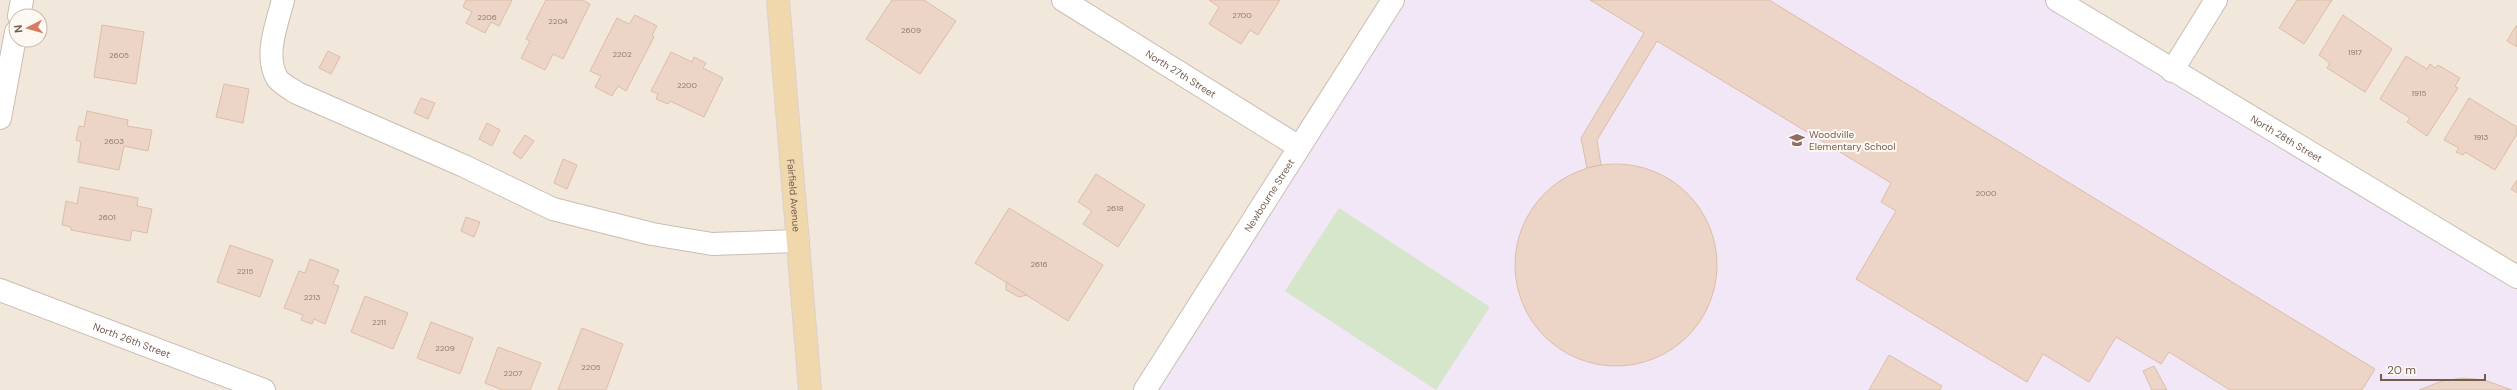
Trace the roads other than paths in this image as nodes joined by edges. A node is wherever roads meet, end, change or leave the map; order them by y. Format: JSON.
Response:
{"nodes":[{"id":1,"x":283,"y":0,"type":"edge"},
{"id":2,"x":778,"y":0,"type":"edge"},
{"id":3,"x":1063,"y":0,"type":"edge"},
{"id":4,"x":1393,"y":0,"type":"edge"},
{"id":5,"x":2057,"y":0,"type":"edge"},
{"id":6,"x":2216,"y":0,"type":"edge"},
{"id":7,"x":13,"y":48,"type":"edge"},
{"id":8,"x":2172,"y":71,"type":"junction"},
{"id":9,"x":0,"y":118,"type":"edge"},
{"id":10,"x":1299,"y":147,"type":"junction"},
{"id":11,"x":798,"y":241,"type":"junction"},
{"id":12,"x":2517,"y":277,"type":"edge"},
{"id":13,"x":0,"y":290,"type":"edge"},
{"id":14,"x":264,"y":390,"type":"edge"},
{"id":15,"x":810,"y":390,"type":"edge"},
{"id":16,"x":1145,"y":390,"type":"edge"}],
"edges":[{"from":1,"to":11,"type":"street"},
{"from":2,"to":11,"type":"main road","name":"Fairfield Avenue"},
{"from":3,"to":10,"type":"street","name":"North 27th Street"},
{"from":4,"to":10,"type":"street","name":"Newbourne Street"},
{"from":5,"to":8,"type":"street","name":"North 28th Street"},
{"from":6,"to":8,"type":"street"},
{"from":7,"to":9,"type":"street"},
{"from":8,"to":12,"type":"street","name":"North 28th Street"},
{"from":10,"to":16,"type":"street","name":"Newbourne Street"},
{"from":11,"to":15,"type":"main road","name":"Fairfield Avenue"},
{"from":13,"to":14,"type":"street","name":"North 26th Street"}]}
